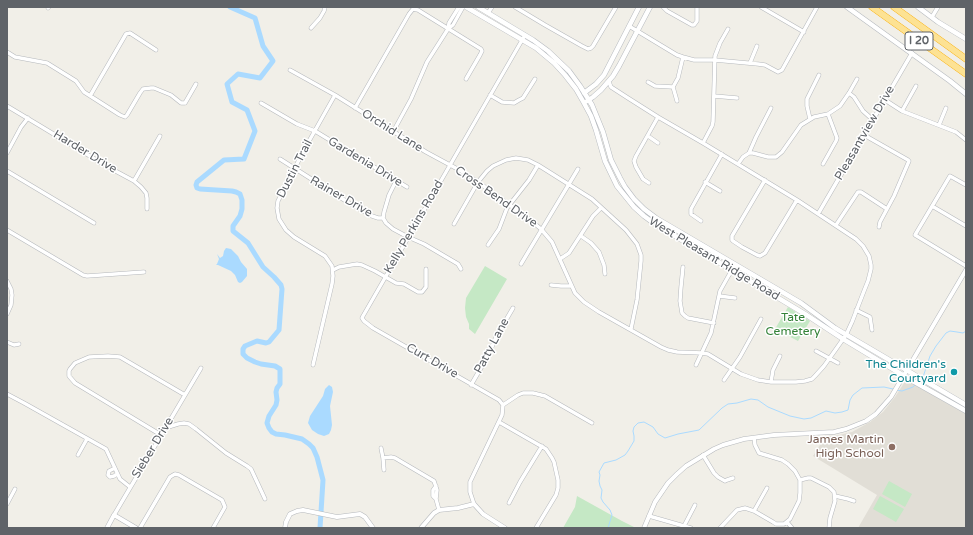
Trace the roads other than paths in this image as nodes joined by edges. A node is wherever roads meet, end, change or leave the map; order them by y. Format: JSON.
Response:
{"nodes":[{"id":1,"x":325,"y":7,"type":"edge"},
{"id":2,"x":459,"y":7,"type":"edge"},
{"id":3,"x":464,"y":7,"type":"edge"},
{"id":4,"x":478,"y":7,"type":"edge"},
{"id":5,"x":492,"y":7,"type":"edge"},
{"id":6,"x":515,"y":7,"type":"edge"},
{"id":7,"x":616,"y":7,"type":"edge"},
{"id":8,"x":639,"y":7,"type":"edge"},
{"id":9,"x":650,"y":7,"type":"edge"},
{"id":10,"x":662,"y":7,"type":"edge"},
{"id":11,"x":697,"y":7,"type":"edge"},
{"id":12,"x":761,"y":7,"type":"edge"},
{"id":13,"x":772,"y":7,"type":"edge"},
{"id":14,"x":817,"y":7,"type":"edge"},
{"id":15,"x":847,"y":7,"type":"edge"},
{"id":16,"x":872,"y":7,"type":"edge"},
{"id":17,"x":894,"y":7,"type":"edge"},
{"id":18,"x":918,"y":7,"type":"edge"},
{"id":19,"x":938,"y":7,"type":"edge"},
{"id":20,"x":668,"y":9,"type":"edge"},
{"id":21,"x":770,"y":12,"type":"junction"},
{"id":22,"x":488,"y":13,"type":"junction"},
{"id":23,"x":932,"y":18,"type":"junction"},
{"id":24,"x":629,"y":26,"type":"junction"},
{"id":25,"x":311,"y":28,"type":"dead end"},
{"id":26,"x":448,"y":29,"type":"junction"},
{"id":27,"x":728,"y":29,"type":"dead end"},
{"id":28,"x":637,"y":30,"type":"junction"},
{"id":29,"x":804,"y":32,"type":"junction"},
{"id":30,"x":523,"y":37,"type":"junction"},
{"id":31,"x":966,"y":39,"type":"edge"},
{"id":32,"x":757,"y":46,"type":"dead end"},
{"id":33,"x":156,"y":50,"type":"dead end"},
{"id":34,"x":7,"y":52,"type":"edge"},
{"id":35,"x":912,"y":53,"type":"junction"},
{"id":36,"x":683,"y":57,"type":"junction"},
{"id":37,"x":966,"y":59,"type":"edge"},
{"id":38,"x":715,"y":60,"type":"junction"},
{"id":39,"x":750,"y":63,"type":"junction"},
{"id":40,"x":290,"y":70,"type":"dead end"},
{"id":41,"x":966,"y":74,"type":"edge"},
{"id":42,"x":820,"y":75,"type":"dead end"},
{"id":43,"x":466,"y":79,"type":"dead end"},
{"id":44,"x":536,"y":79,"type":"dead end"},
{"id":45,"x":857,"y":79,"type":"dead end"},
{"id":46,"x":609,"y":82,"type":"junction"},
{"id":47,"x":648,"y":82,"type":"dead end"},
{"id":48,"x":578,"y":83,"type":"junction"},
{"id":49,"x":597,"y":83,"type":"junction"},
{"id":50,"x":196,"y":84,"type":"dead end"},
{"id":51,"x":916,"y":86,"type":"dead end"},
{"id":52,"x":673,"y":87,"type":"junction"},
{"id":53,"x":849,"y":93,"type":"junction"},
{"id":54,"x":582,"y":94,"type":"junction"},
{"id":55,"x":966,"y":94,"type":"edge"},
{"id":56,"x":335,"y":95,"type":"junction"},
{"id":57,"x":490,"y":95,"type":"junction"},
{"id":58,"x":596,"y":95,"type":"junction"},
{"id":59,"x":90,"y":96,"type":"junction"},
{"id":60,"x":714,"y":96,"type":"junction"},
{"id":61,"x":737,"y":98,"type":"dead end"},
{"id":62,"x":885,"y":100,"type":"junction"},
{"id":63,"x":587,"y":101,"type":"junction"},
{"id":64,"x":677,"y":101,"type":"dead end"},
{"id":65,"x":261,"y":103,"type":"dead end"},
{"id":66,"x":7,"y":106,"type":"edge"},
{"id":67,"x":355,"y":108,"type":"junction"},
{"id":68,"x":771,"y":108,"type":"dead end"},
{"id":69,"x":946,"y":108,"type":"dead end"},
{"id":70,"x":594,"y":110,"type":"junction"},
{"id":71,"x":902,"y":111,"type":"junction"},
{"id":72,"x":828,"y":114,"type":"junction"},
{"id":73,"x":658,"y":117,"type":"junction"},
{"id":74,"x":28,"y":118,"type":"junction"},
{"id":75,"x":810,"y":119,"type":"junction"},
{"id":76,"x":873,"y":120,"type":"junction"},
{"id":77,"x":939,"y":125,"type":"junction"},
{"id":78,"x":315,"y":131,"type":"junction"},
{"id":79,"x":393,"y":132,"type":"junction"},
{"id":80,"x":864,"y":135,"type":"junction"},
{"id":81,"x":160,"y":136,"type":"dead end"},
{"id":82,"x":648,"y":136,"type":"junction"},
{"id":83,"x":966,"y":140,"type":"edge"},
{"id":84,"x":658,"y":143,"type":"dead end"},
{"id":85,"x":703,"y":143,"type":"junction"},
{"id":86,"x":7,"y":153,"type":"edge"},
{"id":87,"x":749,"y":153,"type":"junction"},
{"id":88,"x":722,"y":154,"type":"junction"},
{"id":89,"x":280,"y":159,"type":"dead end"},
{"id":90,"x":738,"y":164,"type":"junction"},
{"id":91,"x":823,"y":164,"type":"dead end"},
{"id":92,"x":450,"y":165,"type":"junction"},
{"id":93,"x":538,"y":165,"type":"junction"},
{"id":94,"x":294,"y":169,"type":"junction"},
{"id":95,"x":578,"y":169,"type":"dead end"},
{"id":96,"x":7,"y":171,"type":"edge"},
{"id":97,"x":765,"y":180,"type":"junction"},
{"id":98,"x":134,"y":181,"type":"junction"},
{"id":99,"x":396,"y":181,"type":"junction"},
{"id":100,"x":478,"y":182,"type":"junction"},
{"id":101,"x":705,"y":182,"type":"junction"},
{"id":102,"x":649,"y":183,"type":"dead end"},
{"id":103,"x":569,"y":184,"type":"junction"},
{"id":104,"x":966,"y":185,"type":"edge"},
{"id":105,"x":406,"y":187,"type":"dead end"},
{"id":106,"x":720,"y":191,"type":"dead end"},
{"id":107,"x":797,"y":200,"type":"junction"},
{"id":108,"x":510,"y":205,"type":"junction"},
{"id":109,"x":932,"y":206,"type":"junction"},
{"id":110,"x":602,"y":208,"type":"junction"},
{"id":111,"x":147,"y":209,"type":"dead end"},
{"id":112,"x":887,"y":209,"type":"junction"},
{"id":113,"x":818,"y":214,"type":"junction"},
{"id":114,"x":383,"y":218,"type":"junction"},
{"id":115,"x":701,"y":221,"type":"dead end"},
{"id":116,"x":94,"y":223,"type":"dead end"},
{"id":117,"x":454,"y":224,"type":"dead end"},
{"id":118,"x":836,"y":225,"type":"junction"},
{"id":119,"x":966,"y":226,"type":"edge"},
{"id":120,"x":879,"y":227,"type":"dead end"},
{"id":121,"x":541,"y":229,"type":"junction"},
{"id":122,"x":7,"y":230,"type":"edge"},
{"id":123,"x":580,"y":236,"type":"junction"},
{"id":124,"x":408,"y":238,"type":"junction"},
{"id":125,"x":488,"y":245,"type":"dead end"},
{"id":126,"x":560,"y":259,"type":"junction"},
{"id":127,"x":521,"y":264,"type":"dead end"},
{"id":128,"x":735,"y":265,"type":"junction"},
{"id":129,"x":966,"y":266,"type":"edge"},
{"id":130,"x":683,"y":267,"type":"dead end"},
{"id":131,"x":426,"y":269,"type":"dead end"},
{"id":132,"x":461,"y":269,"type":"dead end"},
{"id":133,"x":333,"y":270,"type":"junction"},
{"id":134,"x":732,"y":270,"type":"junction"},
{"id":135,"x":966,"y":270,"type":"edge"},
{"id":136,"x":144,"y":272,"type":"dead end"},
{"id":137,"x":605,"y":274,"type":"dead end"},
{"id":138,"x":385,"y":277,"type":"junction"},
{"id":139,"x":7,"y":281,"type":"edge"},
{"id":140,"x":551,"y":285,"type":"dead end"},
{"id":141,"x":571,"y":286,"type":"junction"},
{"id":142,"x":719,"y":296,"type":"junction"},
{"id":143,"x":735,"y":298,"type":"dead end"},
{"id":144,"x":513,"y":308,"type":"dead end"},
{"id":145,"x":856,"y":310,"type":"junction"},
{"id":146,"x":7,"y":314,"type":"edge"},
{"id":147,"x":363,"y":316,"type":"joint"},
{"id":148,"x":762,"y":319,"type":"dead end"},
{"id":149,"x":714,"y":323,"type":"junction"},
{"id":150,"x":631,"y":330,"type":"junction"},
{"id":151,"x":872,"y":330,"type":"dead end"},
{"id":152,"x":846,"y":335,"type":"junction"},
{"id":153,"x":843,"y":340,"type":"junction"},
{"id":154,"x":7,"y":342,"type":"edge"},
{"id":155,"x":19,"y":344,"type":"dead end"},
{"id":156,"x":816,"y":350,"type":"dead end"},
{"id":157,"x":702,"y":353,"type":"junction"},
{"id":158,"x":780,"y":356,"type":"dead end"},
{"id":159,"x":829,"y":358,"type":"junction"},
{"id":160,"x":838,"y":363,"type":"dead end"},
{"id":161,"x":313,"y":365,"type":"dead end"},
{"id":162,"x":696,"y":365,"type":"dead end"},
{"id":163,"x":201,"y":368,"type":"dead end"},
{"id":164,"x":732,"y":369,"type":"junction"},
{"id":165,"x":906,"y":370,"type":"junction"},
{"id":166,"x":903,"y":376,"type":"junction"},
{"id":167,"x":724,"y":380,"type":"dead end"},
{"id":168,"x":771,"y":382,"type":"junction"},
{"id":169,"x":471,"y":385,"type":"junction"},
{"id":170,"x":7,"y":394,"type":"edge"},
{"id":171,"x":185,"y":395,"type":"junction"},
{"id":172,"x":952,"y":400,"type":"junction"},
{"id":173,"x":503,"y":405,"type":"junction"},
{"id":174,"x":966,"y":405,"type":"edge"},
{"id":175,"x":966,"y":411,"type":"edge"},
{"id":176,"x":499,"y":422,"type":"junction"},
{"id":177,"x":592,"y":423,"type":"dead end"},
{"id":178,"x":166,"y":428,"type":"junction"},
{"id":179,"x":161,"y":435,"type":"junction"},
{"id":180,"x":754,"y":438,"type":"junction"},
{"id":181,"x":87,"y":439,"type":"junction"},
{"id":182,"x":542,"y":446,"type":"junction"},
{"id":183,"x":381,"y":448,"type":"dead end"},
{"id":184,"x":78,"y":455,"type":"dead end"},
{"id":185,"x":704,"y":455,"type":"junction"},
{"id":186,"x":383,"y":458,"type":"junction"},
{"id":187,"x":115,"y":468,"type":"junction"},
{"id":188,"x":384,"y":470,"type":"dead end"},
{"id":189,"x":117,"y":474,"type":"junction"},
{"id":190,"x":732,"y":478,"type":"dead end"},
{"id":191,"x":800,"y":480,"type":"junction"},
{"id":192,"x":130,"y":487,"type":"junction"},
{"id":193,"x":767,"y":488,"type":"dead end"},
{"id":194,"x":15,"y":489,"type":"dead end"},
{"id":195,"x":835,"y":496,"type":"junction"},
{"id":196,"x":265,"y":499,"type":"dead end"},
{"id":197,"x":854,"y":501,"type":"dead end"},
{"id":198,"x":509,"y":503,"type":"dead end"},
{"id":199,"x":7,"y":504,"type":"edge"},
{"id":200,"x":474,"y":504,"type":"junction"},
{"id":201,"x":696,"y":505,"type":"dead end"},
{"id":202,"x":439,"y":510,"type":"junction"},
{"id":203,"x":754,"y":511,"type":"junction"},
{"id":204,"x":114,"y":515,"type":"junction"},
{"id":205,"x":649,"y":516,"type":"junction"},
{"id":206,"x":787,"y":522,"type":"junction"},
{"id":207,"x":684,"y":526,"type":"junction"},
{"id":208,"x":107,"y":528,"type":"edge"},
{"id":209,"x":136,"y":528,"type":"edge"},
{"id":210,"x":140,"y":528,"type":"edge"},
{"id":211,"x":213,"y":528,"type":"edge"},
{"id":212,"x":285,"y":528,"type":"edge"},
{"id":213,"x":373,"y":528,"type":"edge"},
{"id":214,"x":421,"y":528,"type":"edge"},
{"id":215,"x":505,"y":528,"type":"edge"},
{"id":216,"x":536,"y":528,"type":"edge"},
{"id":217,"x":644,"y":528,"type":"edge"},
{"id":218,"x":691,"y":528,"type":"edge"},
{"id":219,"x":720,"y":528,"type":"edge"},
{"id":220,"x":792,"y":528,"type":"edge"},
{"id":221,"x":829,"y":528,"type":"edge"}],
"edges":[{"from":1,"to":25,"type":"street"},
{"from":2,"to":26,"type":"street"},
{"from":3,"to":26,"type":"street"},
{"from":3,"to":30,"type":"main road","name":"West Pleasant Ridge Road"},
{"from":4,"to":22,"type":"main road","name":"West Pleasant Ridge Road"},
{"from":5,"to":22,"type":"street"},
{"from":6,"to":7,"type":"street"},
{"from":8,"to":24,"type":"main road"},
{"from":9,"to":28,"type":"main road"},
{"from":10,"to":20,"type":"street"},
{"from":11,"to":20,"type":"street"},
{"from":12,"to":21,"type":"street"},
{"from":13,"to":21,"type":"street"},
{"from":14,"to":29,"type":"street"},
{"from":15,"to":35,"type":"main road"},
{"from":16,"to":41,"type":"highway","number":"I 20"},
{"from":17,"to":37,"type":"highway","number":"I 20"},
{"from":18,"to":23,"type":"main road"},
{"from":19,"to":23,"type":"street"},
{"from":21,"to":29,"type":"street"},
{"from":22,"to":30,"type":"main road","name":"West Pleasant Ridge Road"},
{"from":23,"to":31,"type":"main road"},
{"from":24,"to":28,"type":"street"},
{"from":24,"to":49,"type":"main road"},
{"from":26,"to":43,"type":"street"},
{"from":26,"to":67,"type":"street"},
{"from":26,"to":79,"type":"street"},
{"from":27,"to":38,"type":"street"},
{"from":28,"to":36,"type":"street"},
{"from":28,"to":46,"type":"main road"},
{"from":29,"to":39,"type":"street"},
{"from":30,"to":48,"type":"main road","name":"West Pleasant Ridge Road"},
{"from":30,"to":54,"type":"main road","name":"West Pleasant Ridge Road"},
{"from":30,"to":57,"type":"street","name":"Kelly Perkins Road"},
{"from":32,"to":39,"type":"street"},
{"from":33,"to":59,"type":"street"},
{"from":34,"to":59,"type":"street"},
{"from":35,"to":55,"type":"main road"},
{"from":35,"to":62,"type":"street","name":"Pleasantview Drive"},
{"from":36,"to":38,"type":"street"},
{"from":36,"to":52,"type":"street"},
{"from":38,"to":39,"type":"street"},
{"from":38,"to":60,"type":"street"},
{"from":40,"to":56,"type":"street","name":"Orchid Lane"},
{"from":42,"to":75,"type":"street"},
{"from":44,"to":57,"type":"street"},
{"from":45,"to":53,"type":"street"},
{"from":46,"to":58,"type":"main road"},
{"from":46,"to":73,"type":"street"},
{"from":47,"to":52,"type":"street"},
{"from":48,"to":49,"type":"main road"},
{"from":48,"to":54,"type":"main road","name":"West Pleasant Ridge Road"},
{"from":49,"to":54,"type":"main road"},
{"from":50,"to":59,"type":"street"},
{"from":51,"to":71,"type":"street"},
{"from":52,"to":64,"type":"street"},
{"from":53,"to":72,"type":"street"},
{"from":53,"to":76,"type":"street"},
{"from":54,"to":63,"type":"main road","name":"West Pleasant Ridge Road"},
{"from":56,"to":67,"type":"street","name":"Orchid Lane"},
{"from":56,"to":78,"type":"street","name":"Dustin Trail"},
{"from":57,"to":92,"type":"street","name":"Kelly Perkins Road"},
{"from":58,"to":63,"type":"main road"},
{"from":58,"to":70,"type":"main road"},
{"from":60,"to":61,"type":"street"},
{"from":60,"to":85,"type":"street"},
{"from":62,"to":71,"type":"street"},
{"from":62,"to":76,"type":"street","name":"Pleasantview Drive"},
{"from":63,"to":70,"type":"main road","name":"West Pleasant Ridge Road"},
{"from":63,"to":134,"type":"main road","name":"West Pleasant Ridge Road"},
{"from":65,"to":78,"type":"street","name":"Gardenia Drive"},
{"from":66,"to":74,"type":"street","name":"Harder Drive"},
{"from":67,"to":79,"type":"street","name":"Orchid Lane"},
{"from":68,"to":87,"type":"street"},
{"from":69,"to":77,"type":"street"},
{"from":70,"to":128,"type":"main road","name":"West Pleasant Ridge Road"},
{"from":71,"to":77,"type":"street"},
{"from":72,"to":75,"type":"street"},
{"from":72,"to":91,"type":"street"},
{"from":73,"to":82,"type":"street"},
{"from":73,"to":85,"type":"street"},
{"from":74,"to":86,"type":"street"},
{"from":74,"to":98,"type":"street","name":"Harder Drive"},
{"from":75,"to":87,"type":"street"},
{"from":76,"to":80,"type":"street","name":"Pleasantview Drive"},
{"from":77,"to":83,"type":"street"},
{"from":78,"to":94,"type":"street","name":"Dustin Trail"},
{"from":78,"to":99,"type":"street","name":"Gardenia Drive"},
{"from":79,"to":92,"type":"street","name":"Orchid Lane"},
{"from":80,"to":112,"type":"street"},
{"from":80,"to":113,"type":"street","name":"Pleasantview Drive"},
{"from":81,"to":98,"type":"street"},
{"from":82,"to":84,"type":"street"},
{"from":82,"to":102,"type":"street"},
{"from":85,"to":88,"type":"street"},
{"from":87,"to":90,"type":"street"},
{"from":88,"to":90,"type":"street"},
{"from":88,"to":101,"type":"street"},
{"from":89,"to":94,"type":"street","name":"Rainer Drive"},
{"from":90,"to":97,"type":"street"},
{"from":92,"to":100,"type":"street","name":"Cross Bend Drive"},
{"from":92,"to":124,"type":"street","name":"Kelly Perkins Road"},
{"from":93,"to":100,"type":"street"},
{"from":93,"to":103,"type":"street"},
{"from":93,"to":108,"type":"street"},
{"from":94,"to":114,"type":"street","name":"Rainer Drive"},
{"from":94,"to":133,"type":"street","name":"Dustin Trail"},
{"from":95,"to":103,"type":"street"},
{"from":96,"to":116,"type":"street"},
{"from":97,"to":107,"type":"street"},
{"from":97,"to":107,"type":"street"},
{"from":98,"to":111,"type":"street","name":"Harder Drive"},
{"from":99,"to":105,"type":"street","name":"Gardenia Drive"},
{"from":99,"to":114,"type":"street"},
{"from":100,"to":108,"type":"street","name":"Cross Bend Drive"},
{"from":100,"to":117,"type":"street"},
{"from":101,"to":106,"type":"street"},
{"from":101,"to":115,"type":"street"},
{"from":103,"to":110,"type":"street"},
{"from":103,"to":121,"type":"street"},
{"from":104,"to":109,"type":"street"},
{"from":107,"to":113,"type":"street"},
{"from":108,"to":121,"type":"street","name":"Cross Bend Drive"},
{"from":108,"to":125,"type":"street"},
{"from":109,"to":119,"type":"street"},
{"from":109,"to":129,"type":"street"},
{"from":110,"to":123,"type":"street"},
{"from":110,"to":150,"type":"street"},
{"from":112,"to":118,"type":"street"},
{"from":112,"to":120,"type":"street"},
{"from":113,"to":118,"type":"street"},
{"from":114,"to":124,"type":"street"},
{"from":118,"to":145,"type":"street"},
{"from":121,"to":126,"type":"street","name":"Cross Bend Drive"},
{"from":121,"to":127,"type":"street"},
{"from":122,"to":136,"type":"street"},
{"from":123,"to":126,"type":"street"},
{"from":123,"to":137,"type":"street"},
{"from":124,"to":132,"type":"street"},
{"from":124,"to":138,"type":"street","name":"Kelly Perkins Road"},
{"from":126,"to":141,"type":"street","name":"Cross Bend Drive"},
{"from":128,"to":134,"type":"street"},
{"from":128,"to":152,"type":"main road","name":"West Pleasant Ridge Road"},
{"from":130,"to":149,"type":"street"},
{"from":131,"to":138,"type":"street"},
{"from":133,"to":138,"type":"street"},
{"from":133,"to":161,"type":"street"},
{"from":134,"to":142,"type":"street"},
{"from":134,"to":153,"type":"main road","name":"West Pleasant Ridge Road"},
{"from":135,"to":165,"type":"street"},
{"from":138,"to":147,"type":"street","name":"Kelly Perkins Road"},
{"from":139,"to":146,"type":"street"},
{"from":140,"to":141,"type":"street"},
{"from":141,"to":150,"type":"street","name":"Cross Bend Drive"},
{"from":142,"to":143,"type":"street"},
{"from":142,"to":149,"type":"street"},
{"from":144,"to":169,"type":"street","name":"Patty Lane"},
{"from":145,"to":151,"type":"street"},
{"from":145,"to":152,"type":"street"},
{"from":147,"to":169,"type":"street","name":"Curt Drive"},
{"from":148,"to":164,"type":"street"},
{"from":149,"to":157,"type":"street"},
{"from":150,"to":157,"type":"street","name":"Cross Bend Drive"},
{"from":152,"to":153,"type":"street","name":"Cross Bend Drive"},
{"from":152,"to":165,"type":"main road","name":"West Pleasant Ridge Road"},
{"from":153,"to":159,"type":"street","name":"Cross Bend Drive"},
{"from":153,"to":166,"type":"main road","name":"West Pleasant Ridge Road"},
{"from":154,"to":155,"type":"street"},
{"from":156,"to":159,"type":"street"},
{"from":157,"to":162,"type":"street"},
{"from":157,"to":164,"type":"street","name":"Cross Bend Drive"},
{"from":158,"to":168,"type":"street"},
{"from":159,"to":160,"type":"street"},
{"from":159,"to":168,"type":"street","name":"Cross Bend Drive"},
{"from":163,"to":171,"type":"street","name":"Sieber Drive"},
{"from":164,"to":167,"type":"street"},
{"from":164,"to":168,"type":"street","name":"Cross Bend Drive"},
{"from":165,"to":166,"type":"street"},
{"from":165,"to":172,"type":"main road","name":"West Pleasant Ridge Road"},
{"from":166,"to":172,"type":"main road","name":"West Pleasant Ridge Road"},
{"from":166,"to":180,"type":"street"},
{"from":169,"to":173,"type":"street","name":"Curt Drive"},
{"from":170,"to":181,"type":"street"},
{"from":171,"to":178,"type":"street","name":"Sieber Drive"},
{"from":171,"to":179,"type":"street"},
{"from":172,"to":174,"type":"main road","name":"West Pleasant Ridge Road"},
{"from":172,"to":175,"type":"main road","name":"West Pleasant Ridge Road"},
{"from":173,"to":176,"type":"street"},
{"from":173,"to":177,"type":"street"},
{"from":176,"to":182,"type":"street"},
{"from":176,"to":200,"type":"street"},
{"from":178,"to":179,"type":"street","name":"Sieber Drive"},
{"from":178,"to":196,"type":"street"},
{"from":179,"to":192,"type":"street","name":"Sieber Drive"},
{"from":180,"to":185,"type":"street"},
{"from":180,"to":191,"type":"street"},
{"from":181,"to":184,"type":"street"},
{"from":181,"to":187,"type":"street"},
{"from":182,"to":198,"type":"street"},
{"from":182,"to":216,"type":"street"},
{"from":183,"to":186,"type":"street"},
{"from":185,"to":190,"type":"street"},
{"from":185,"to":205,"type":"street"},
{"from":186,"to":188,"type":"street"},
{"from":186,"to":202,"type":"street"},
{"from":187,"to":189,"type":"street"},
{"from":187,"to":189,"type":"street"},
{"from":189,"to":192,"type":"street"},
{"from":191,"to":195,"type":"street"},
{"from":191,"to":206,"type":"street"},
{"from":192,"to":204,"type":"street","name":"Sieber Drive"},
{"from":193,"to":203,"type":"street"},
{"from":194,"to":199,"type":"street"},
{"from":195,"to":197,"type":"street"},
{"from":195,"to":221,"type":"street"},
{"from":200,"to":202,"type":"street"},
{"from":200,"to":215,"type":"street"},
{"from":201,"to":207,"type":"street"},
{"from":202,"to":214,"type":"street"},
{"from":203,"to":206,"type":"street"},
{"from":203,"to":219,"type":"street"},
{"from":204,"to":208,"type":"street","name":"Sieber Drive"},
{"from":204,"to":209,"type":"street"},
{"from":205,"to":207,"type":"street"},
{"from":205,"to":217,"type":"street"},
{"from":206,"to":220,"type":"street"},
{"from":207,"to":218,"type":"street"},
{"from":210,"to":211,"type":"street"},
{"from":212,"to":213,"type":"street"}]}
